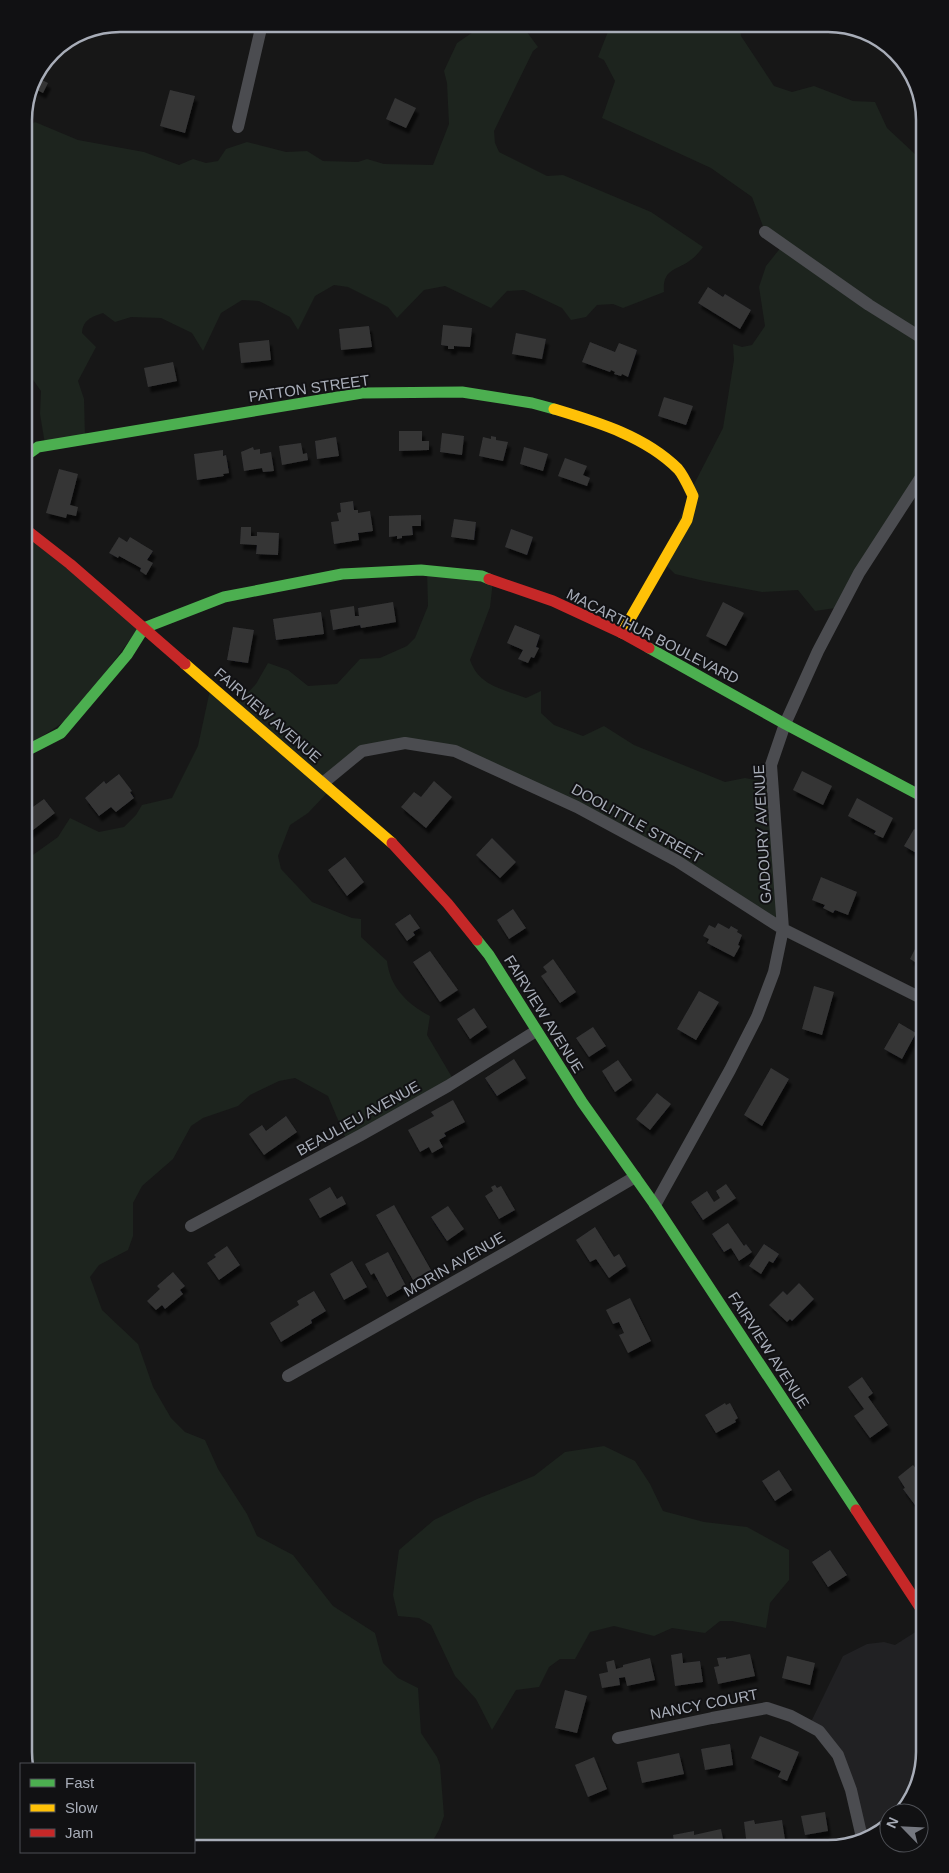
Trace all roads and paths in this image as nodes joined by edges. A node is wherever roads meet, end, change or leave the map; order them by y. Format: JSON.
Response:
{"nodes":[{"id":1,"x":260,"y":33,"type":"edge"},
{"id":2,"x":238,"y":127,"type":"dead end"},
{"id":3,"x":765,"y":232,"type":"dead end"},
{"id":4,"x":916,"y":334,"type":"edge"},
{"id":5,"x":33,"y":451,"type":"edge"},
{"id":6,"x":916,"y":484,"type":"edge"},
{"id":7,"x":33,"y":535,"type":"edge"},
{"id":8,"x":144,"y":628,"type":"junction"},
{"id":9,"x":622,"y":633,"type":"junction"},
{"id":10,"x":784,"y":724,"type":"junction"},
{"id":11,"x":33,"y":748,"type":"edge"},
{"id":12,"x":323,"y":783,"type":"junction"},
{"id":13,"x":916,"y":793,"type":"edge"},
{"id":14,"x":783,"y":929,"type":"junction"},
{"id":15,"x":916,"y":996,"type":"edge"},
{"id":16,"x":536,"y":1031,"type":"junction"},
{"id":17,"x":635,"y":1176,"type":"junction"},
{"id":18,"x":655,"y":1205,"type":"junction"},
{"id":19,"x":191,"y":1226,"type":"dead end"},
{"id":20,"x":288,"y":1376,"type":"dead end"},
{"id":21,"x":916,"y":1601,"type":"edge"},
{"id":22,"x":618,"y":1738,"type":"dead end"},
{"id":23,"x":861,"y":1834,"type":"edge"}],
"edges":[{"from":1,"to":2,"type":"street"},
{"from":3,"to":4,"type":"street"},
{"from":5,"to":9,"type":"street","name":"PATTON STREET"},
{"from":6,"to":10,"type":"street","name":"GADOURY AVENUE"},
{"from":7,"to":8,"type":"street","name":"FAIRVIEW AVENUE"},
{"from":8,"to":9,"type":"street","name":"MACARTHUR BOULEVARD"},
{"from":8,"to":11,"type":"street"},
{"from":8,"to":12,"type":"street","name":"FAIRVIEW AVENUE"},
{"from":9,"to":10,"type":"street","name":"MACARTHUR BOULEVARD"},
{"from":10,"to":13,"type":"street","name":"MACARTHUR BOULEVARD"},
{"from":10,"to":14,"type":"street","name":"GADOURY AVENUE"},
{"from":12,"to":14,"type":"street","name":"DOOLITTLE STREET"},
{"from":12,"to":16,"type":"street","name":"FAIRVIEW AVENUE"},
{"from":14,"to":15,"type":"street","name":"DOOLITTLE STREET"},
{"from":14,"to":18,"type":"street","name":"GADOURY AVENUE"},
{"from":16,"to":17,"type":"street","name":"FAIRVIEW AVENUE"},
{"from":16,"to":19,"type":"street","name":"BEAULIEU AVENUE"},
{"from":17,"to":18,"type":"street","name":"FAIRVIEW AVENUE"},
{"from":17,"to":20,"type":"street","name":"MORIN AVENUE"},
{"from":18,"to":21,"type":"street","name":"FAIRVIEW AVENUE"},
{"from":22,"to":23,"type":"street","name":"NANCY COURT"}]}
